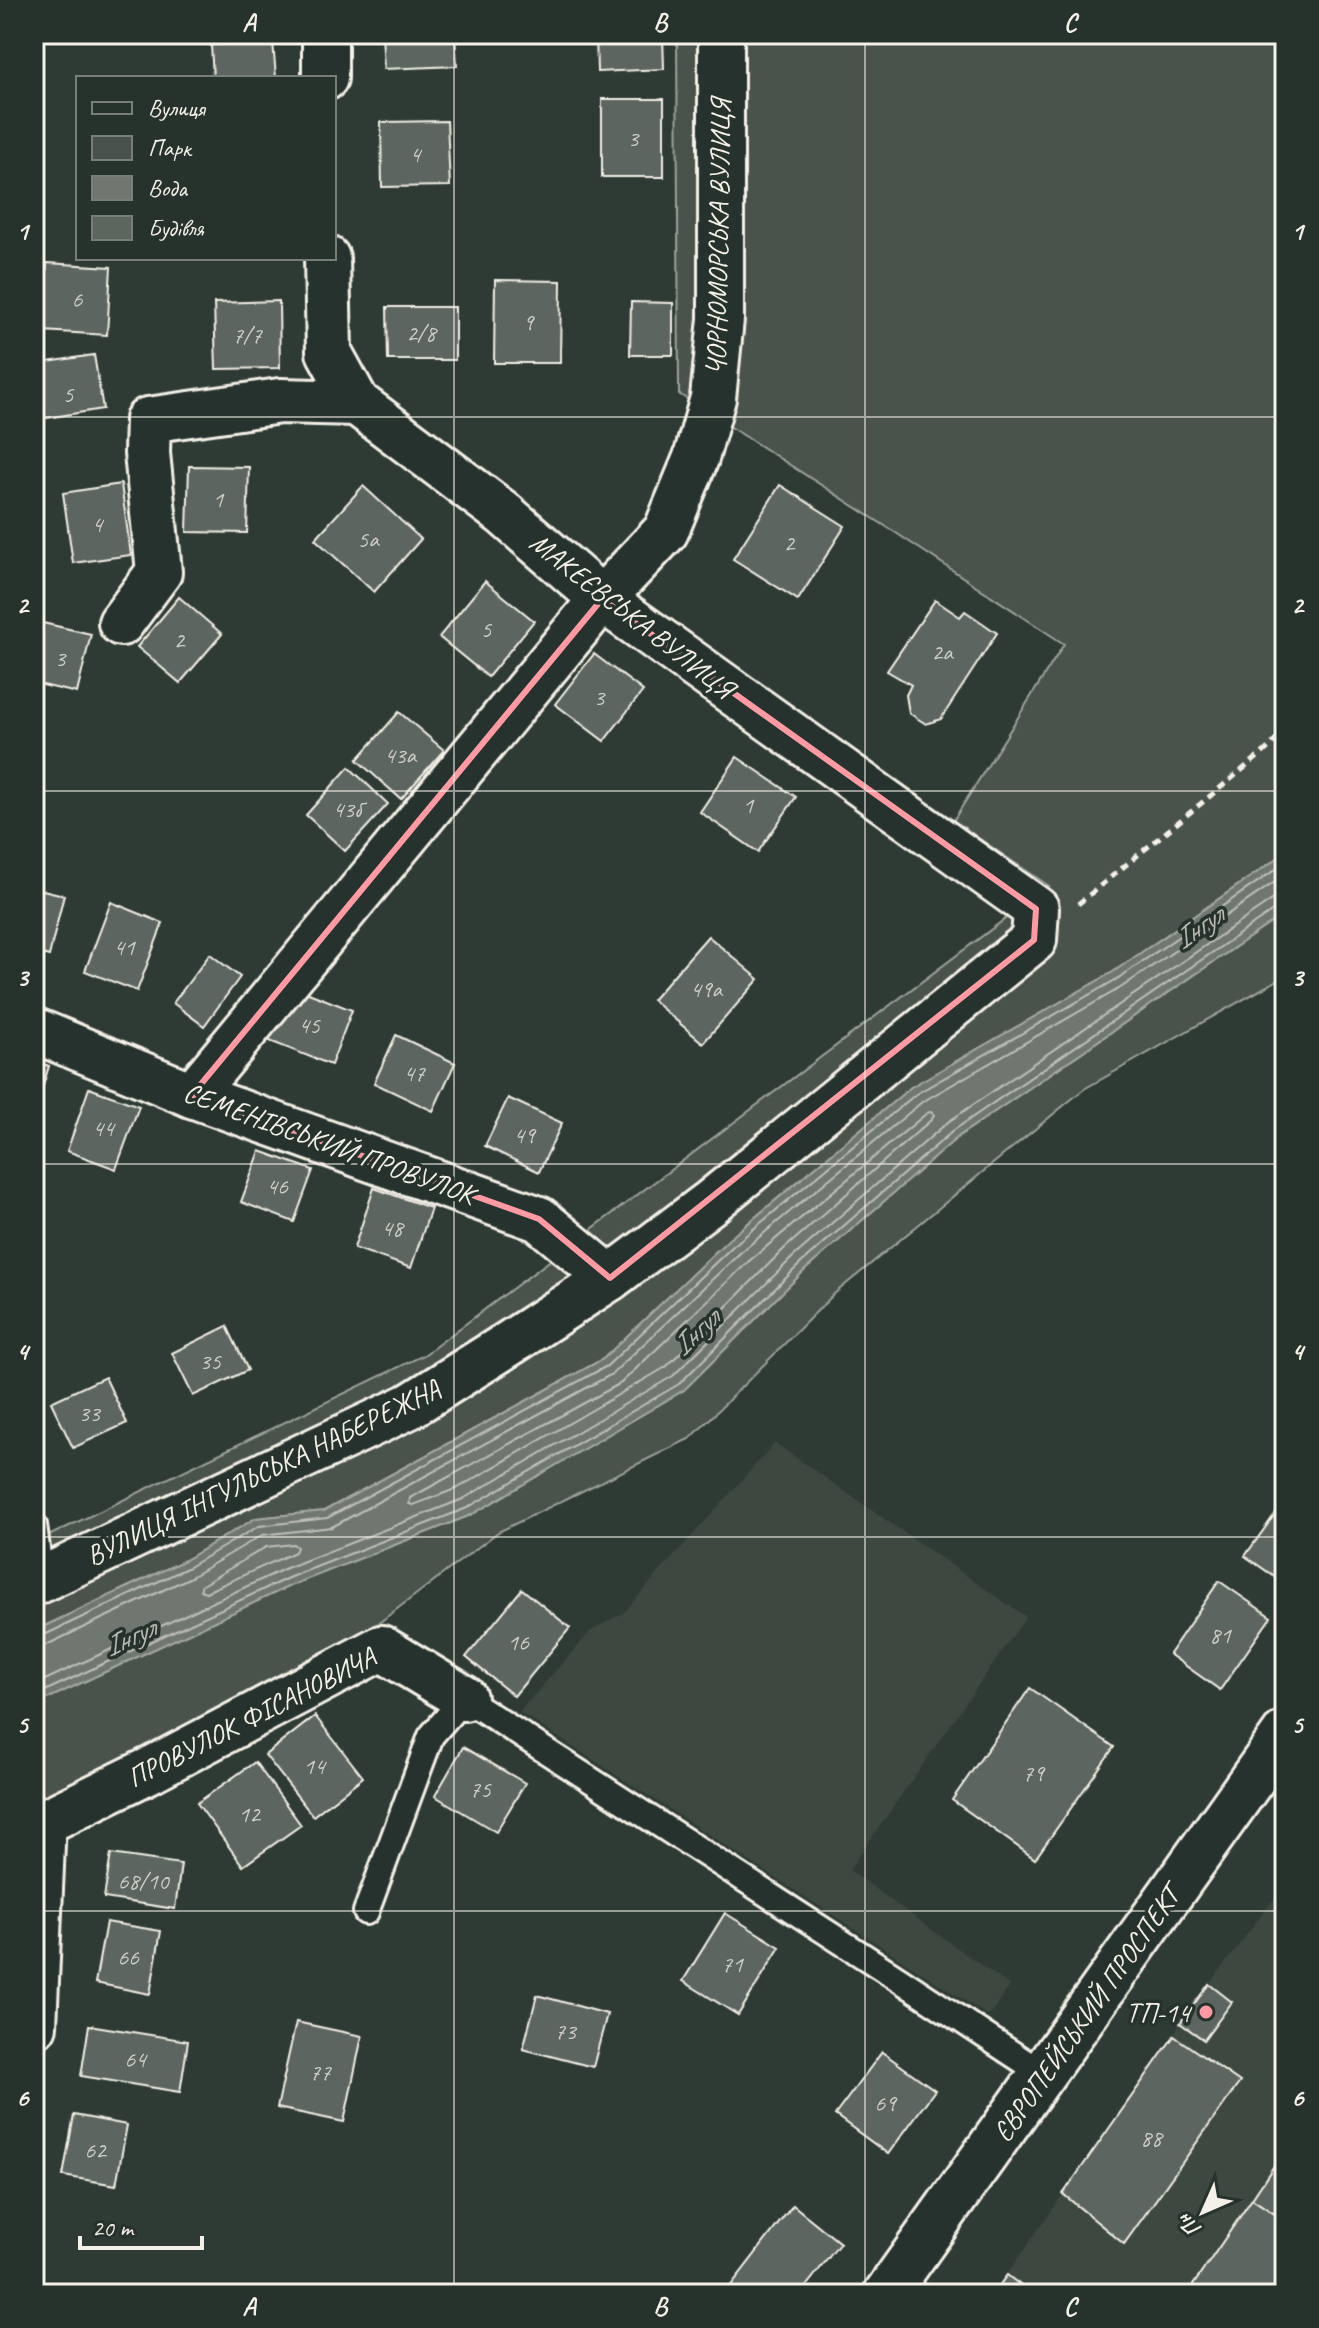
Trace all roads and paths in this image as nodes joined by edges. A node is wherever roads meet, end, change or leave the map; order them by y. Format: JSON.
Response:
{"nodes":[{"id":1,"x":325,"y":34,"type":"edge"},
{"id":2,"x":721,"y":34,"type":"edge"},
{"id":3,"x":325,"y":76,"type":"edge"},
{"id":4,"x":327,"y":260,"type":"edge"},
{"id":5,"x":357,"y":403,"type":"junction"},
{"id":6,"x":602,"y":599,"type":"junction"},
{"id":7,"x":121,"y":623,"type":"dead end"},
{"id":8,"x":1285,"y":731,"type":"edge"},
{"id":9,"x":1035,"y":925,"type":"junction"},
{"id":10,"x":34,"y":1030,"type":"edge"},
{"id":11,"x":192,"y":1095,"type":"junction"},
{"id":12,"x":610,"y":1278,"type":"junction"},
{"id":13,"x":34,"y":1525,"type":"edge"},
{"id":14,"x":38,"y":1581,"type":"edge"},
{"id":15,"x":464,"y":1698,"type":"junction"},
{"id":16,"x":1285,"y":1733,"type":"edge"},
{"id":17,"x":38,"y":1824,"type":"edge"},
{"id":18,"x":366,"y":1912,"type":"dead end"},
{"id":19,"x":34,"y":2026,"type":"edge"},
{"id":20,"x":1043,"y":2074,"type":"junction"},
{"id":21,"x":886,"y":2294,"type":"edge"}],
"edges":[{"from":1,"to":3,"type":"street"},
{"from":2,"to":6,"type":"street","name":"ЧОРНОМОРСЬКА ВУЛИЦЯ"},
{"from":4,"to":5,"type":"street","name":"МАКЕЄВСЬКА ВУЛИЦЯ"},
{"from":5,"to":6,"type":"street","name":"МАКЕЄВСЬКА ВУЛИЦЯ"},
{"from":5,"to":7,"type":"street"},
{"from":6,"to":9,"type":"street","name":"МАКЕЄВСЬКА ВУЛИЦЯ"},
{"from":6,"to":11,"type":"street","name":"ЧОРНОМОРСЬКА ВУЛИЦЯ"},
{"from":8,"to":9,"type":"path"},
{"from":9,"to":12,"type":"street","name":"ВУЛИЦЯ ІНГУЛЬСЬКА НАБЕРЕЖНА"},
{"from":10,"to":11,"type":"street","name":"СЕМЕНІВСЬКИЙ ПРОВУЛОК"},
{"from":11,"to":12,"type":"street","name":"СЕМЕНІВСЬКИЙ ПРОВУЛОК"},
{"from":12,"to":14,"type":"street","name":"ВУЛИЦЯ ІНГУЛЬСЬКА НАБЕРЕЖНА"},
{"from":13,"to":14,"type":"lane"},
{"from":15,"to":17,"type":"street","name":"ПРОВУЛОК ФІСАНОВИЧА"},
{"from":15,"to":18,"type":"lane"},
{"from":15,"to":20,"type":"lane"},
{"from":16,"to":20,"type":"street","name":"ЄВРОПЕЙСЬКИЙ ПРОСПЕКТ"},
{"from":17,"to":19,"type":"street"},
{"from":20,"to":21,"type":"street","name":"ЄВРОПЕЙСЬКИЙ ПРОСПЕКТ"}]}
